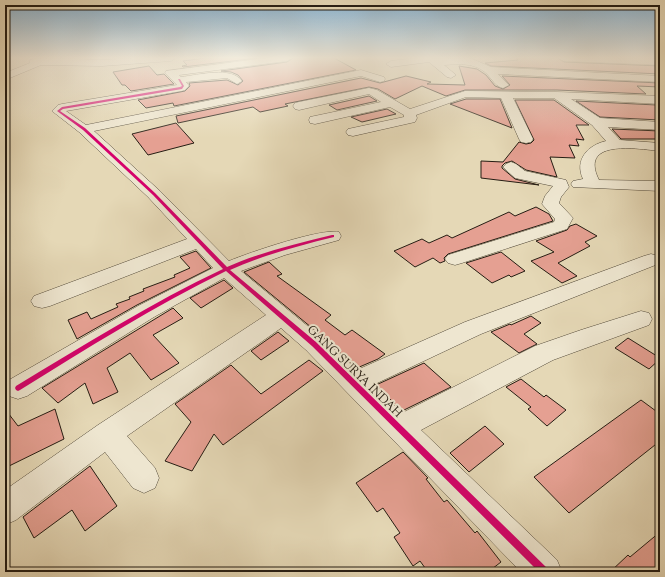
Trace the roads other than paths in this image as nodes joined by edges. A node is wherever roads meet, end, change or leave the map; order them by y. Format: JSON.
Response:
{"nodes":[{"id":1,"x":182,"y":85,"type":"edge"},
{"id":2,"x":304,"y":85,"type":"edge"},
{"id":3,"x":500,"y":85,"type":"edge"},
{"id":4,"x":579,"y":85,"type":"edge"},
{"id":5,"x":504,"y":90,"type":"junction"},
{"id":6,"x":558,"y":95,"type":"junction"},
{"id":7,"x":586,"y":96,"type":"junction"},
{"id":8,"x":660,"y":100,"type":"edge"},
{"id":9,"x":394,"y":104,"type":"junction"},
{"id":10,"x":299,"y":106,"type":"dead end"},
{"id":11,"x":409,"y":113,"type":"junction"},
{"id":12,"x":315,"y":120,"type":"dead end"},
{"id":13,"x":596,"y":122,"type":"junction"},
{"id":14,"x":660,"y":126,"type":"edge"},
{"id":15,"x":84,"y":129,"type":"junction"},
{"id":16,"x":353,"y":132,"type":"dead end"},
{"id":17,"x":526,"y":139,"type":"dead end"},
{"id":18,"x":616,"y":144,"type":"junction"},
{"id":19,"x":660,"y":147,"type":"edge"},
{"id":20,"x":511,"y":167,"type":"dead end"},
{"id":21,"x":560,"y":183,"type":"junction"},
{"id":22,"x":593,"y":184,"type":"junction"},
{"id":23,"x":660,"y":186,"type":"edge"},
{"id":24,"x":332,"y":236,"type":"dead end"},
{"id":25,"x":198,"y":241,"type":"junction"},
{"id":26,"x":455,"y":259,"type":"dead end"},
{"id":27,"x":651,"y":260,"type":"dead end"},
{"id":28,"x":226,"y":269,"type":"junction"},
{"id":29,"x":42,"y":301,"type":"dead end"},
{"id":30,"x":282,"y":316,"type":"junction"},
{"id":31,"x":641,"y":319,"type":"dead end"},
{"id":32,"x":353,"y":383,"type":"junction"},
{"id":33,"x":18,"y":388,"type":"dead end"},
{"id":34,"x":399,"y":428,"type":"junction"},
{"id":35,"x":108,"y":434,"type":"junction"},
{"id":36,"x":144,"y":478,"type":"dead end"},
{"id":37,"x":5,"y":509,"type":"edge"},
{"id":38,"x":545,"y":572,"type":"edge"}],
"edges":[{"from":1,"to":15,"type":"street","name":"GANG SURYA INDAH"},
{"from":2,"to":15,"type":"street"},
{"from":3,"to":5,"type":"street"},
{"from":4,"to":7,"type":"street"},
{"from":5,"to":6,"type":"street"},
{"from":5,"to":11,"type":"street"},
{"from":5,"to":17,"type":"street"},
{"from":6,"to":7,"type":"street"},
{"from":6,"to":13,"type":"street"},
{"from":7,"to":8,"type":"street"},
{"from":9,"to":10,"type":"street"},
{"from":9,"to":11,"type":"street"},
{"from":9,"to":12,"type":"street"},
{"from":11,"to":16,"type":"street"},
{"from":13,"to":14,"type":"street"},
{"from":13,"to":18,"type":"street"},
{"from":15,"to":25,"type":"street","name":"GANG SURYA INDAH"},
{"from":18,"to":19,"type":"street"},
{"from":18,"to":22,"type":"street"},
{"from":20,"to":21,"type":"street"},
{"from":21,"to":22,"type":"street"},
{"from":21,"to":26,"type":"street"},
{"from":22,"to":23,"type":"street"},
{"from":24,"to":28,"type":"street"},
{"from":25,"to":28,"type":"street","name":"GANG SURYA INDAH"},
{"from":25,"to":29,"type":"street"},
{"from":27,"to":32,"type":"street"},
{"from":28,"to":30,"type":"street","name":"GANG SURYA INDAH"},
{"from":28,"to":33,"type":"street"},
{"from":30,"to":32,"type":"street","name":"GANG SURYA INDAH"},
{"from":30,"to":35,"type":"street"},
{"from":31,"to":34,"type":"street"},
{"from":32,"to":34,"type":"street","name":"GANG SURYA INDAH"},
{"from":34,"to":38,"type":"street","name":"GANG SURYA INDAH"},
{"from":35,"to":36,"type":"street"},
{"from":35,"to":37,"type":"street"}]}
